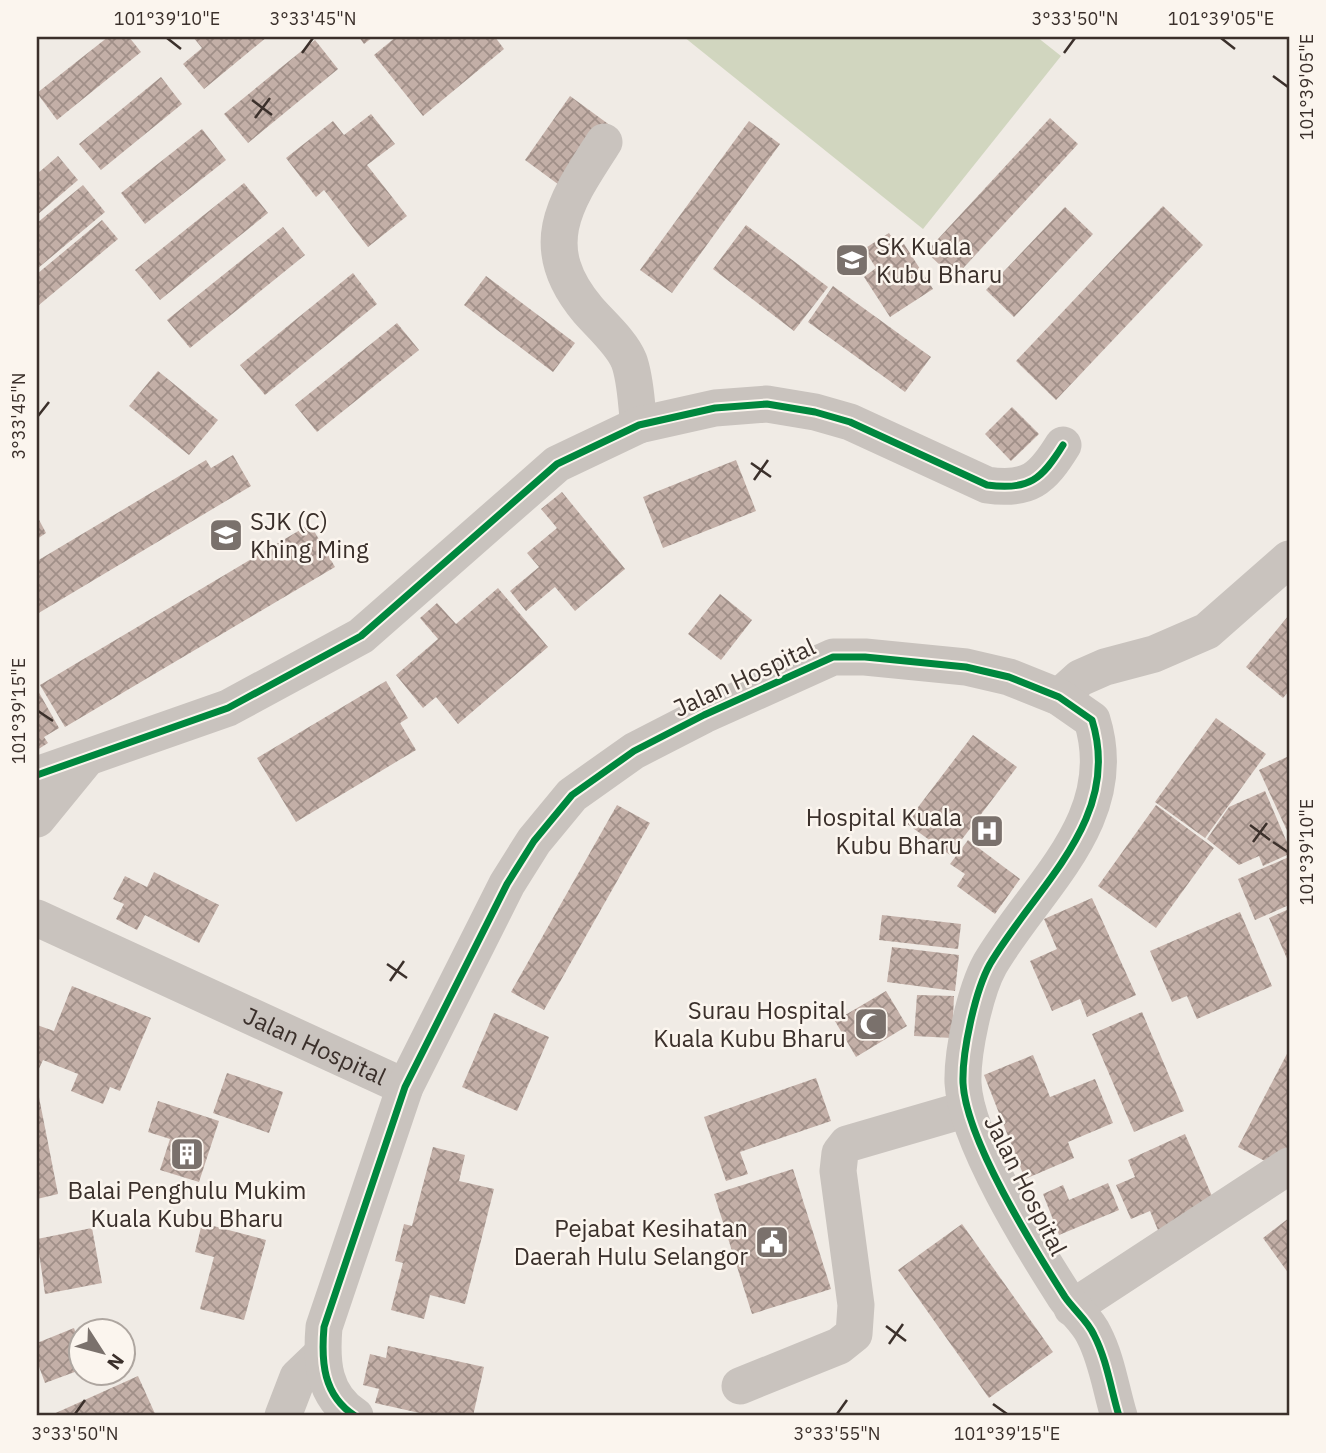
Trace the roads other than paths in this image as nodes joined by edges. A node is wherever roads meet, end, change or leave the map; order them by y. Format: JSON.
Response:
{"nodes":[{"id":1,"x":604,"y":142,"type":"dead end"},
{"id":2,"x":639,"y":425,"type":"junction"},
{"id":3,"x":1063,"y":445,"type":"dead end"},
{"id":4,"x":1289,"y":559,"type":"edge"},
{"id":5,"x":1059,"y":697,"type":"junction"},
{"id":6,"x":87,"y":759,"type":"junction"},
{"id":7,"x":37,"y":775,"type":"edge"},
{"id":8,"x":37,"y":819,"type":"edge"},
{"id":9,"x":37,"y":918,"type":"edge"},
{"id":10,"x":405,"y":1087,"type":"junction"},
{"id":11,"x":967,"y":1109,"type":"junction"},
{"id":12,"x":1289,"y":1166,"type":"edge"},
{"id":13,"x":1072,"y":1308,"type":"junction"},
{"id":14,"x":321,"y":1355,"type":"junction"},
{"id":15,"x":740,"y":1386,"type":"dead end"},
{"id":16,"x":1112,"y":1413,"type":"edge"},
{"id":17,"x":284,"y":1416,"type":"edge"},
{"id":18,"x":355,"y":1416,"type":"edge"}],
"edges":[{"from":1,"to":2,"type":"street"},
{"from":2,"to":3,"type":"street"},
{"from":2,"to":6,"type":"street"},
{"from":4,"to":5,"type":"street"},
{"from":5,"to":10,"type":"street","name":"Jalan Hospital"},
{"from":5,"to":11,"type":"street","name":"Jalan Hospital"},
{"from":6,"to":7,"type":"street"},
{"from":6,"to":8,"type":"street"},
{"from":9,"to":10,"type":"street","name":"Jalan Hospital"},
{"from":10,"to":14,"type":"street"},
{"from":11,"to":13,"type":"street","name":"Jalan Hospital"},
{"from":11,"to":15,"type":"street"},
{"from":12,"to":13,"type":"street"},
{"from":13,"to":16,"type":"street","name":"Jalan Hospital"},
{"from":14,"to":17,"type":"street"},
{"from":14,"to":18,"type":"street"}]}
